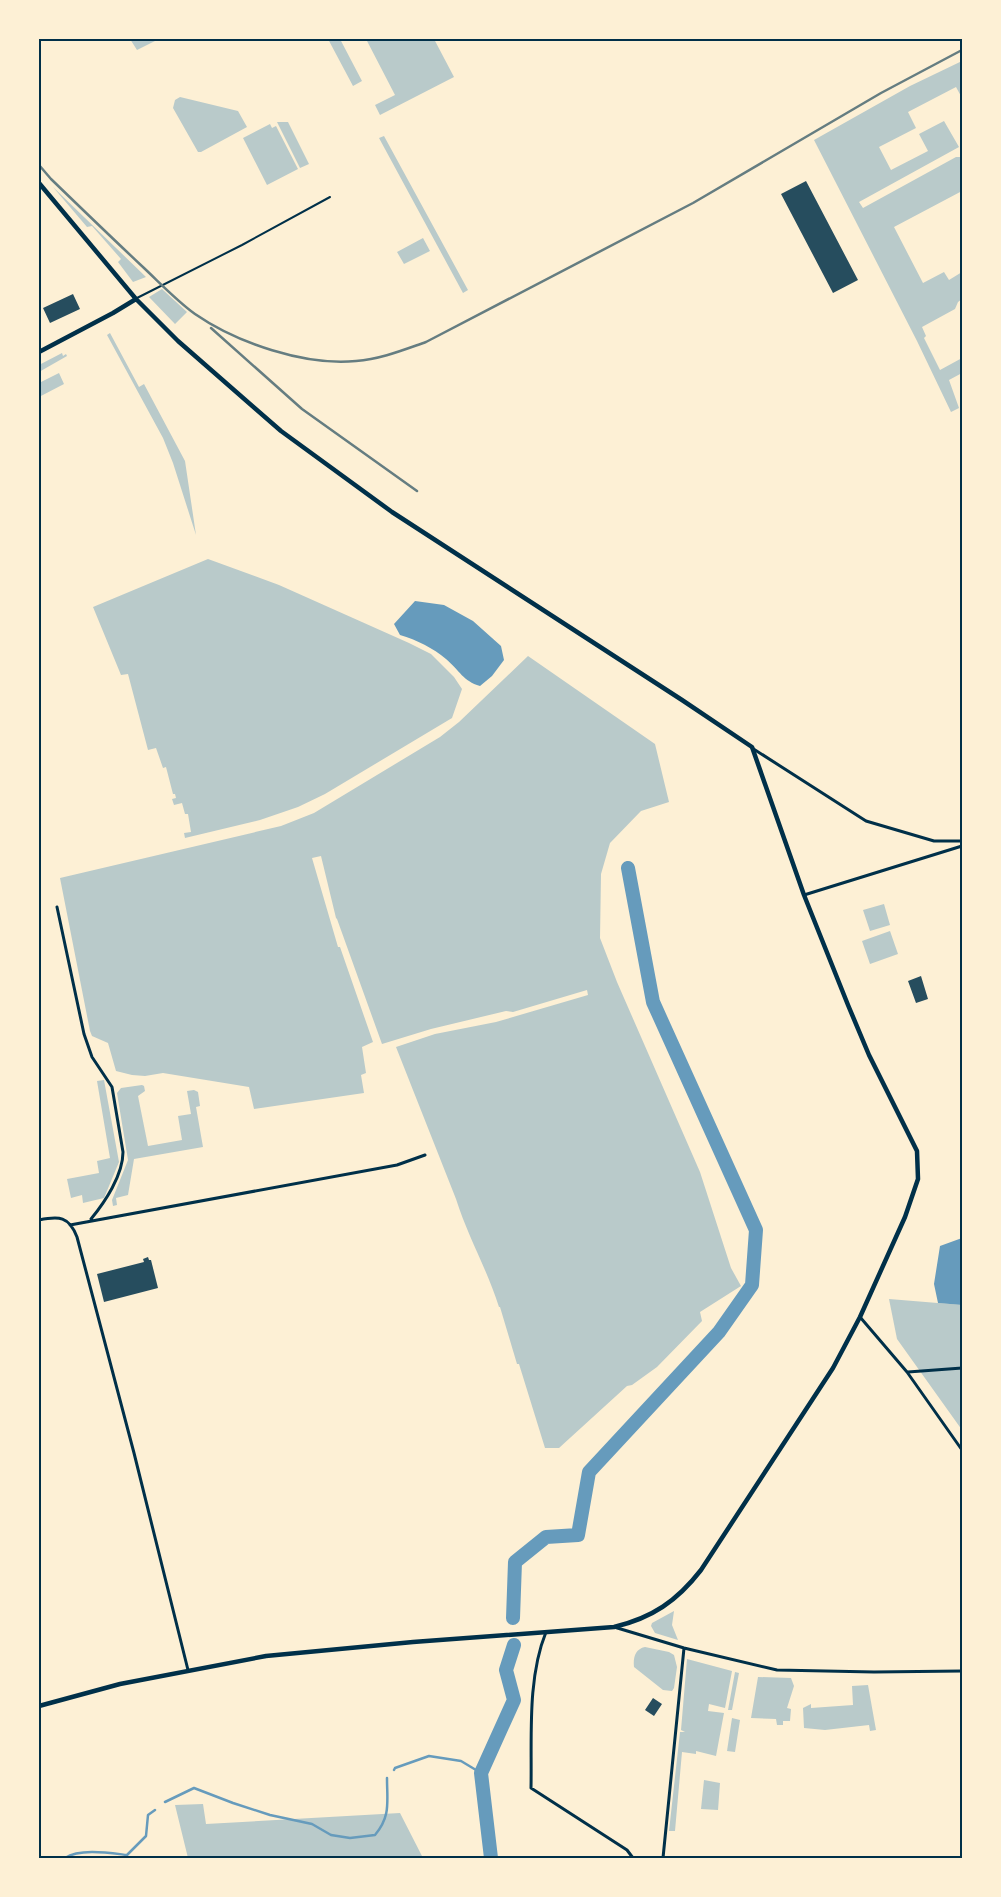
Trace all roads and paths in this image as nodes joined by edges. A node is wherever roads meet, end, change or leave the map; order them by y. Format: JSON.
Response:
{"nodes":[{"id":1,"x":39,"y":183,"type":"edge"},
{"id":2,"x":330,"y":197,"type":"dead end"},
{"id":3,"x":136,"y":299,"type":"junction"},
{"id":4,"x":39,"y":352,"type":"edge"},
{"id":5,"x":752,"y":747,"type":"junction"},
{"id":6,"x":962,"y":841,"type":"edge"},
{"id":7,"x":962,"y":846,"type":"edge"},
{"id":8,"x":804,"y":896,"type":"junction"},
{"id":9,"x":57,"y":907,"type":"dead end"},
{"id":10,"x":425,"y":1156,"type":"dead end"},
{"id":11,"x":39,"y":1220,"type":"edge"},
{"id":12,"x":91,"y":1220,"type":"junction"},
{"id":13,"x":70,"y":1225,"type":"junction"},
{"id":14,"x":860,"y":1317,"type":"junction"},
{"id":15,"x":962,"y":1368,"type":"edge"},
{"id":16,"x":907,"y":1372,"type":"junction"},
{"id":17,"x":962,"y":1450,"type":"edge"},
{"id":18,"x":614,"y":1627,"type":"junction"},
{"id":19,"x":546,"y":1631,"type":"junction"},
{"id":20,"x":684,"y":1648,"type":"junction"},
{"id":21,"x":188,"y":1670,"type":"junction"},
{"id":22,"x":962,"y":1671,"type":"edge"},
{"id":23,"x":39,"y":1706,"type":"edge"},
{"id":24,"x":633,"y":1858,"type":"edge"},
{"id":25,"x":663,"y":1858,"type":"edge"}],
"edges":[{"from":1,"to":3,"type":"main road"},
{"from":2,"to":3,"type":"lane"},
{"from":3,"to":4,"type":"main road"},
{"from":3,"to":5,"type":"main road"},
{"from":5,"to":6,"type":"street"},
{"from":5,"to":8,"type":"main road"},
{"from":7,"to":8,"type":"street"},
{"from":8,"to":14,"type":"main road"},
{"from":9,"to":12,"type":"street"},
{"from":10,"to":12,"type":"street"},
{"from":11,"to":13,"type":"street"},
{"from":12,"to":13,"type":"street"},
{"from":13,"to":21,"type":"street"},
{"from":14,"to":16,"type":"street"},
{"from":14,"to":18,"type":"main road"},
{"from":15,"to":16,"type":"street"},
{"from":16,"to":17,"type":"street"},
{"from":18,"to":19,"type":"main road"},
{"from":18,"to":20,"type":"street"},
{"from":19,"to":21,"type":"main road"},
{"from":19,"to":24,"type":"street"},
{"from":20,"to":22,"type":"street"},
{"from":20,"to":25,"type":"street"},
{"from":21,"to":23,"type":"main road"}]}
